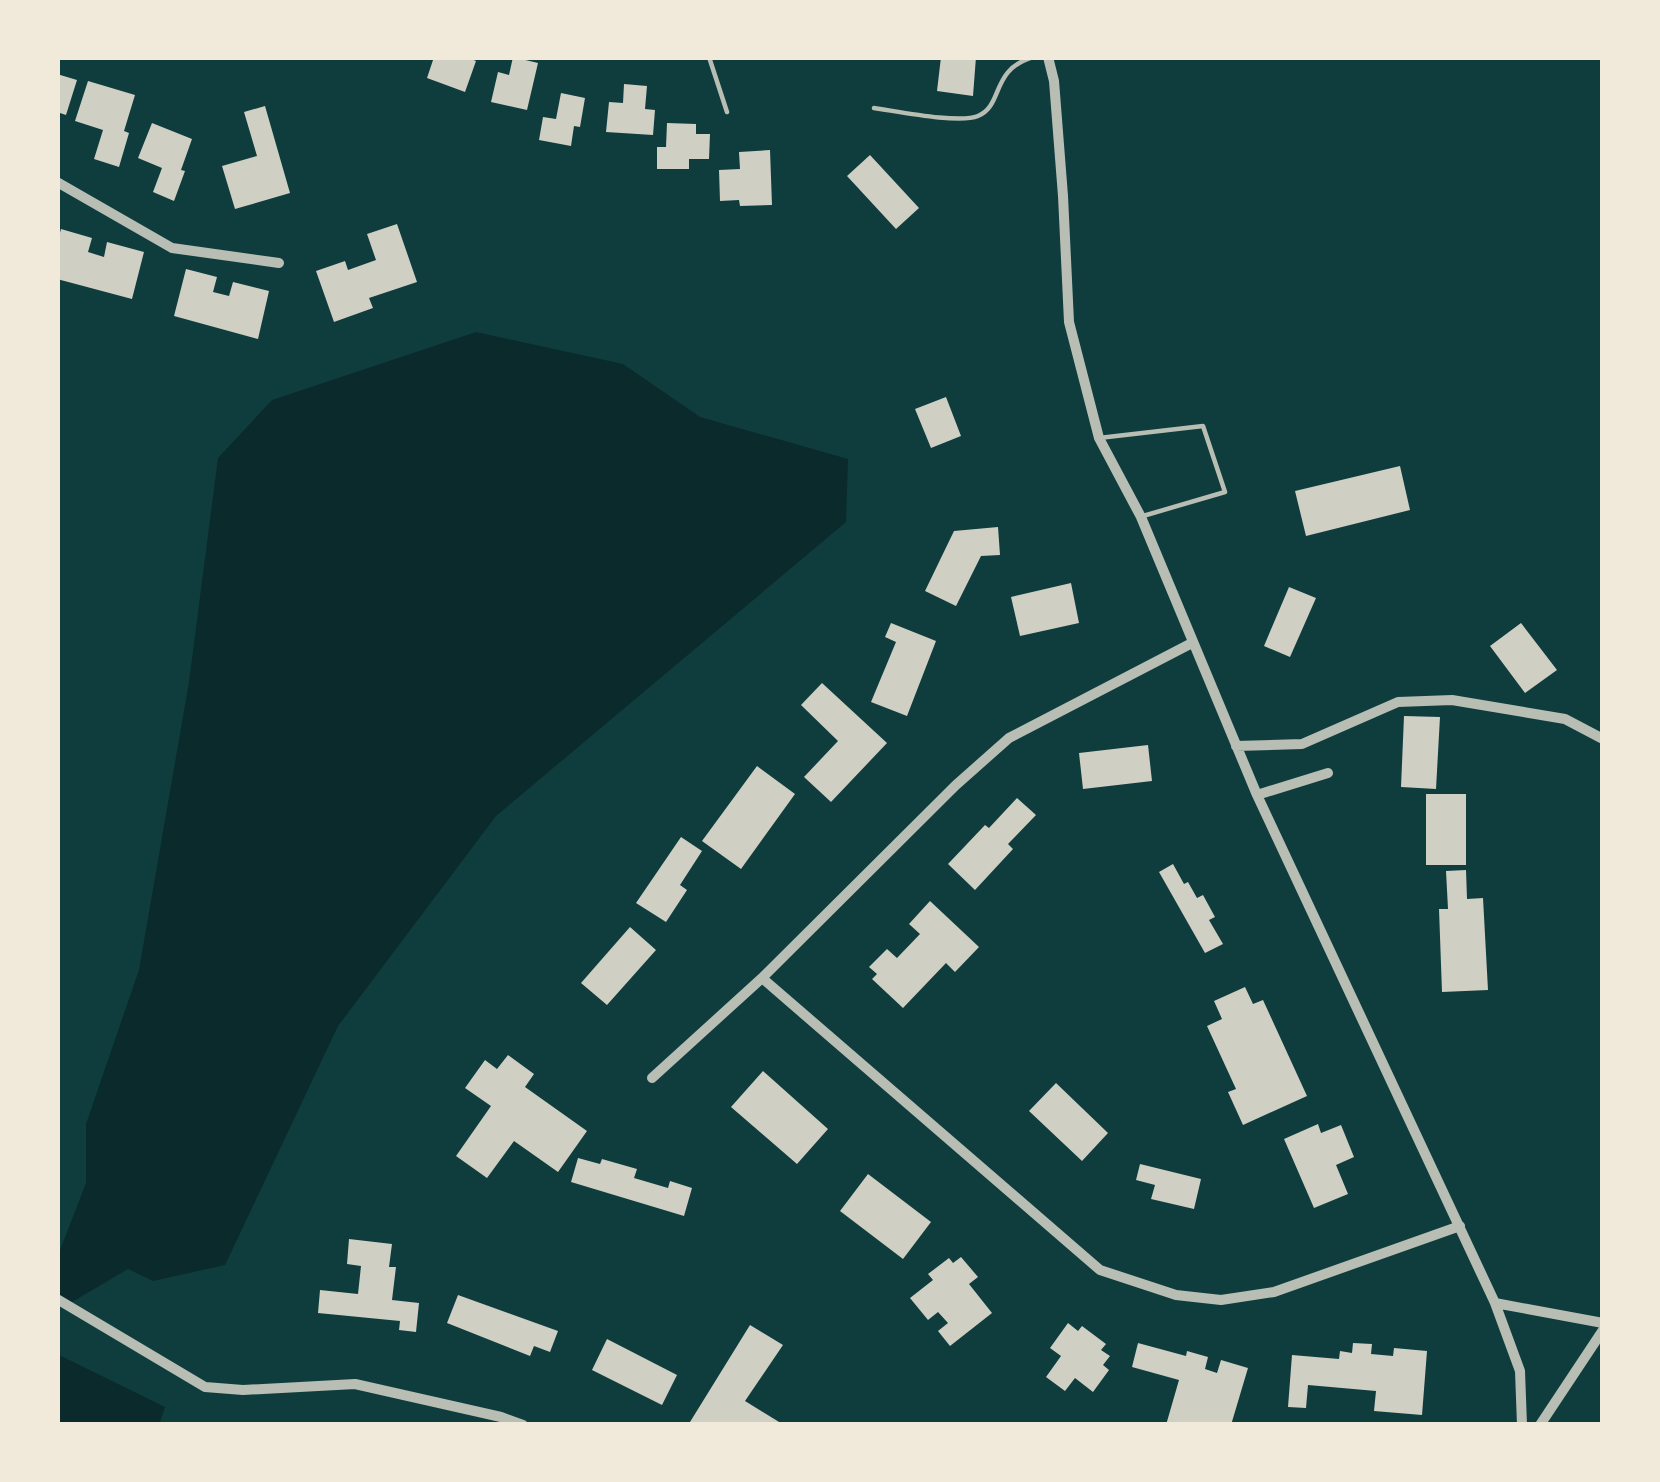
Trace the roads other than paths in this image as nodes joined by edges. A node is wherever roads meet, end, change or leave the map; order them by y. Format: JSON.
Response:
{"nodes":[{"id":1,"x":710,"y":57,"type":"edge"},
{"id":2,"x":1033,"y":57,"type":"edge"},
{"id":3,"x":1048,"y":57,"type":"edge"},
{"id":4,"x":874,"y":108,"type":"dead end"},
{"id":5,"x":727,"y":112,"type":"dead end"},
{"id":6,"x":57,"y":182,"type":"edge"},
{"id":7,"x":279,"y":263,"type":"dead end"},
{"id":8,"x":1100,"y":438,"type":"junction"},
{"id":9,"x":1141,"y":517,"type":"junction"},
{"id":10,"x":1192,"y":643,"type":"junction"},
{"id":11,"x":1603,"y":739,"type":"edge"},
{"id":12,"x":1236,"y":746,"type":"junction"},
{"id":13,"x":1328,"y":772,"type":"dead end"},
{"id":14,"x":1257,"y":795,"type":"junction"},
{"id":15,"x":762,"y":978,"type":"junction"},
{"id":16,"x":652,"y":1078,"type":"dead end"},
{"id":17,"x":1460,"y":1226,"type":"junction"},
{"id":18,"x":57,"y":1299,"type":"edge"},
{"id":19,"x":1495,"y":1303,"type":"junction"},
{"id":20,"x":1603,"y":1327,"type":"edge"},
{"id":21,"x":524,"y":1425,"type":"edge"},
{"id":22,"x":1522,"y":1425,"type":"edge"},
{"id":23,"x":1540,"y":1425,"type":"edge"}],
"edges":[{"from":1,"to":5,"type":"lane"},
{"from":2,"to":4,"type":"lane"},
{"from":3,"to":8,"type":"street"},
{"from":6,"to":7,"type":"street"},
{"from":8,"to":9,"type":"street"},
{"from":8,"to":9,"type":"lane"},
{"from":9,"to":10,"type":"street"},
{"from":10,"to":12,"type":"street"},
{"from":10,"to":15,"type":"street"},
{"from":11,"to":12,"type":"street"},
{"from":12,"to":14,"type":"street"},
{"from":13,"to":14,"type":"street"},
{"from":14,"to":17,"type":"street"},
{"from":15,"to":16,"type":"street"},
{"from":15,"to":17,"type":"street"},
{"from":17,"to":19,"type":"street"},
{"from":18,"to":21,"type":"street"},
{"from":19,"to":20,"type":"street"},
{"from":19,"to":22,"type":"street"},
{"from":20,"to":23,"type":"street"}]}
